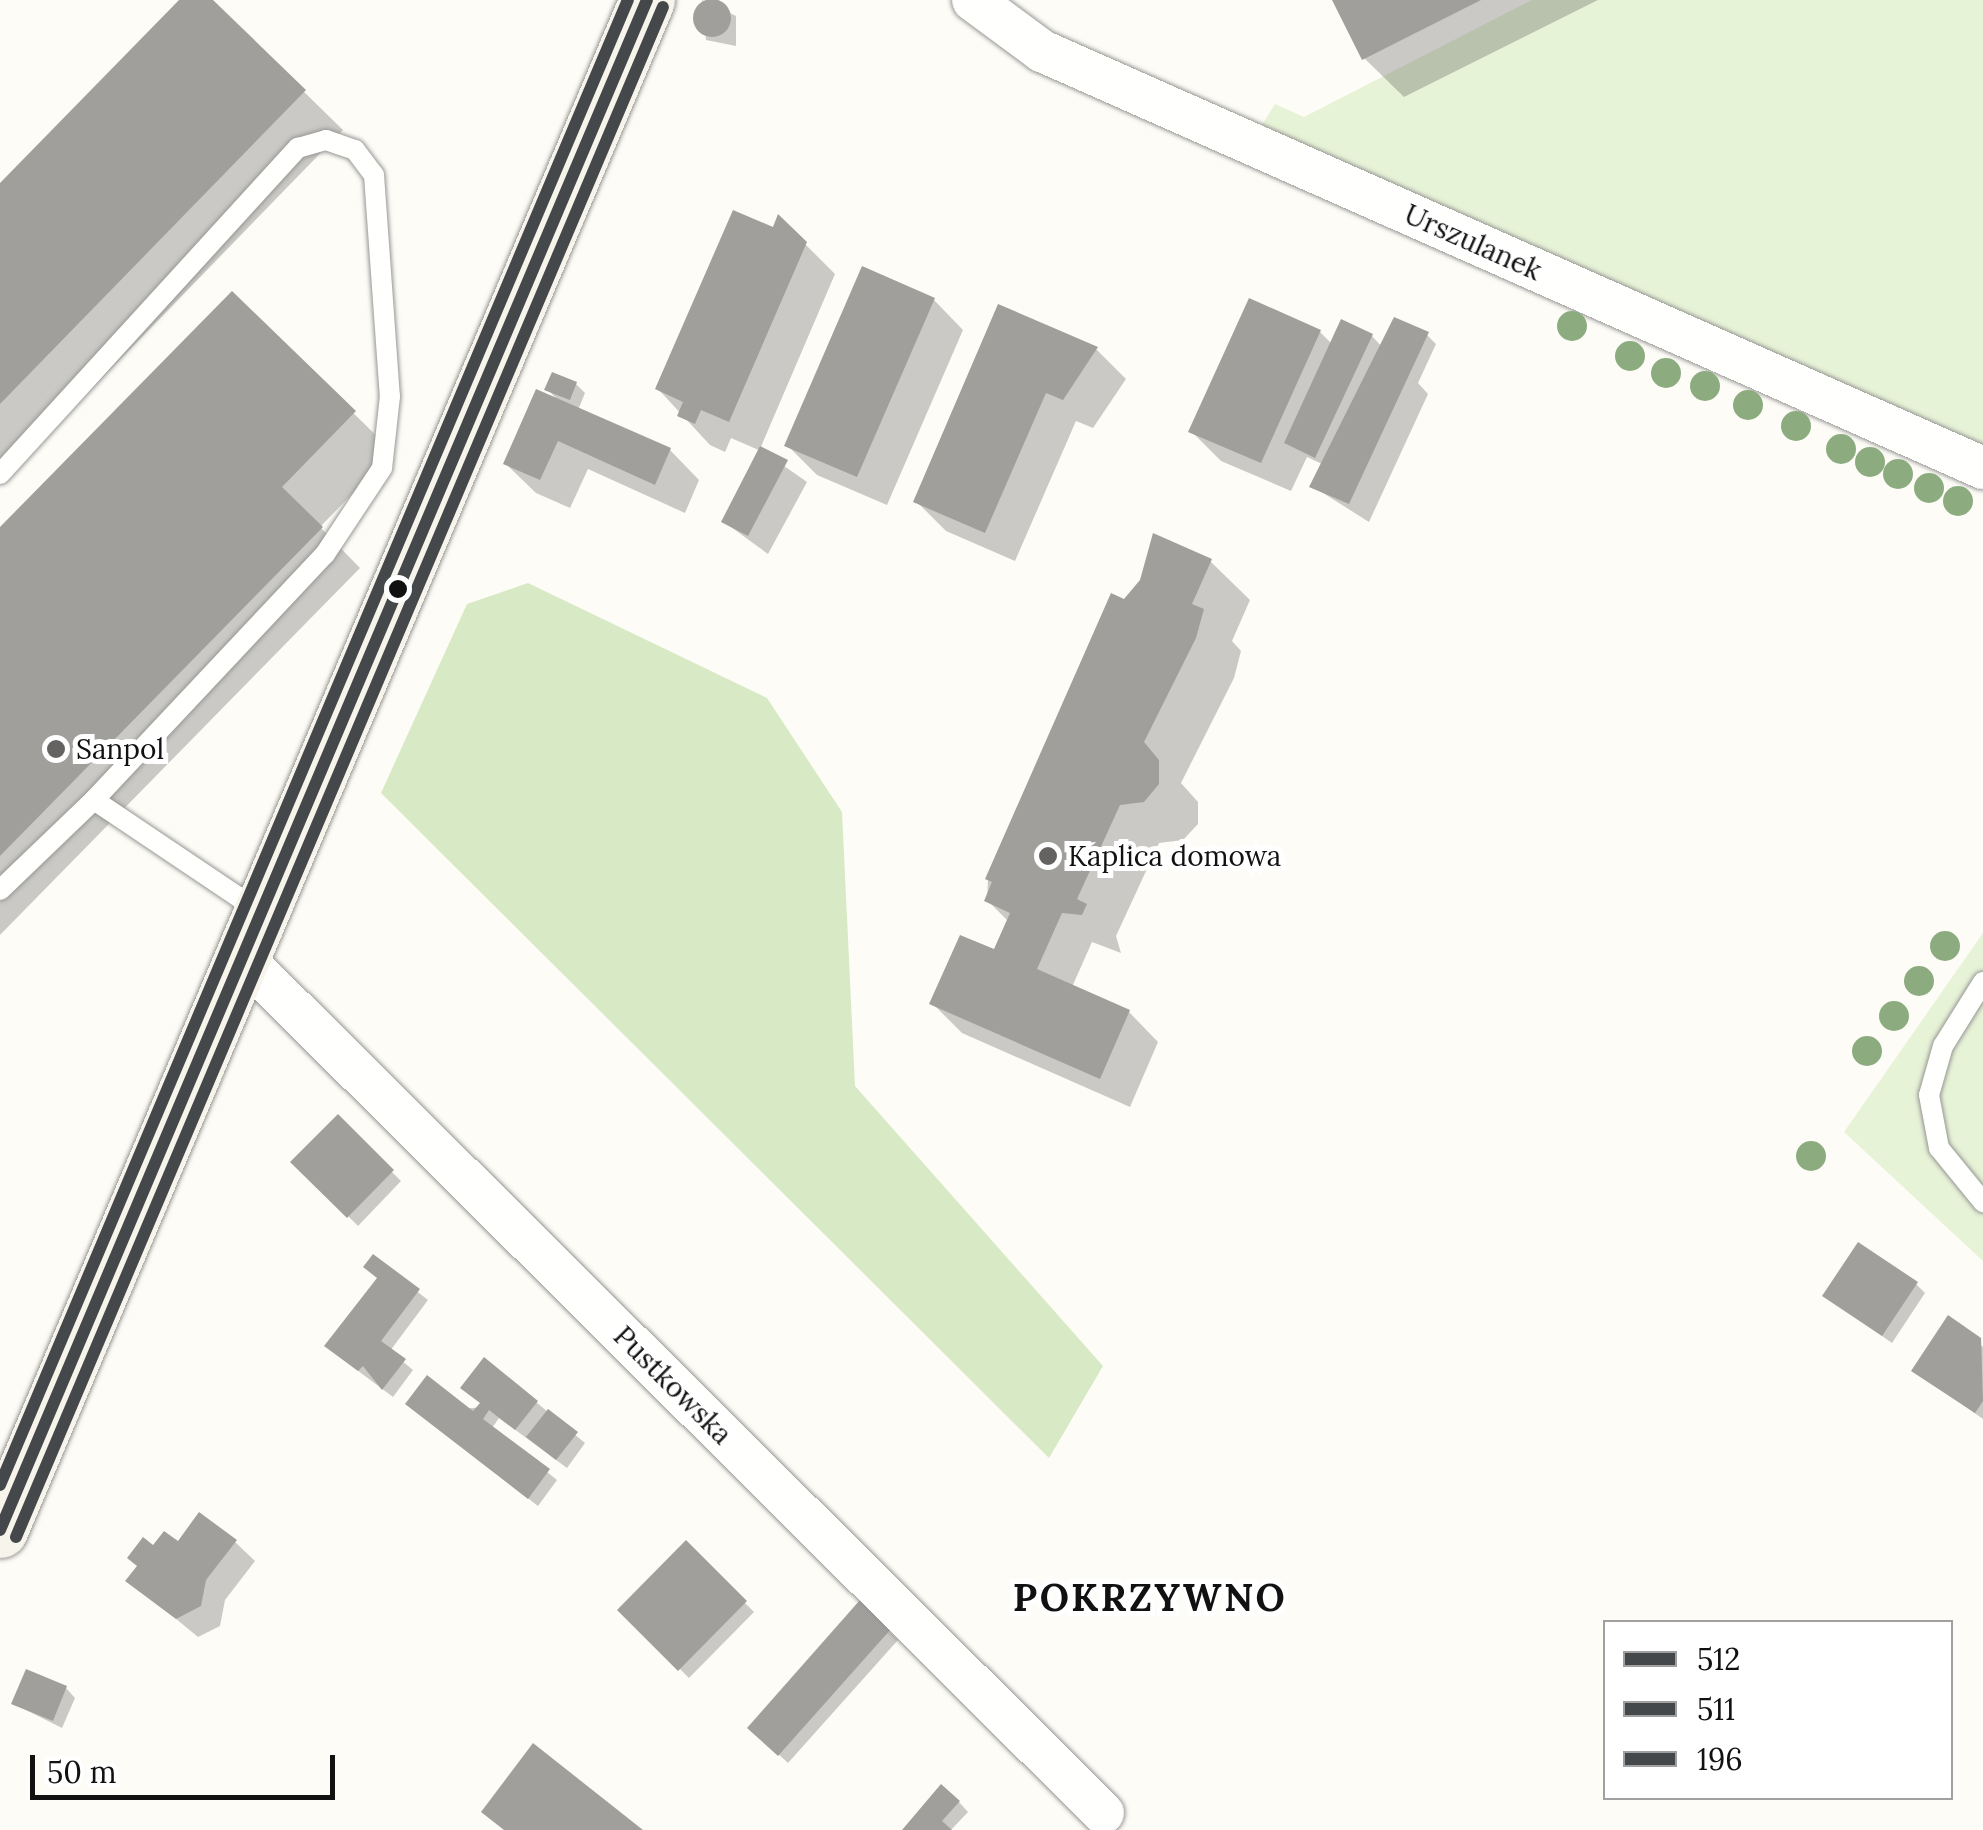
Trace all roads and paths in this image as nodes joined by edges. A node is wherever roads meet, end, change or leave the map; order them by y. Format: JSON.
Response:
{"nodes":[{"id":1,"x":647,"y":0,"type":"edge"},
{"id":2,"x":973,"y":0,"type":"edge"},
{"id":3,"x":1983,"y":468,"type":"edge"},
{"id":4,"x":0,"y":474,"type":"edge"},
{"id":5,"x":94,"y":800,"type":"junction"},
{"id":6,"x":0,"y":890,"type":"edge"},
{"id":7,"x":252,"y":934,"type":"junction"},
{"id":8,"x":1983,"y":982,"type":"edge"},
{"id":9,"x":1983,"y":1202,"type":"edge"},
{"id":10,"x":0,"y":1530,"type":"edge"},
{"id":11,"x":1103,"y":1813,"type":"dead end"}],
"edges":[{"from":1,"to":7,"type":"street"},
{"from":2,"to":3,"type":"street","name":"Urszulanek"},
{"from":4,"to":5,"type":"lane"},
{"from":5,"to":6,"type":"lane"},
{"from":5,"to":7,"type":"lane"},
{"from":7,"to":10,"type":"street"},
{"from":7,"to":11,"type":"street","name":"Pustkowska"},
{"from":8,"to":9,"type":"lane"}]}
